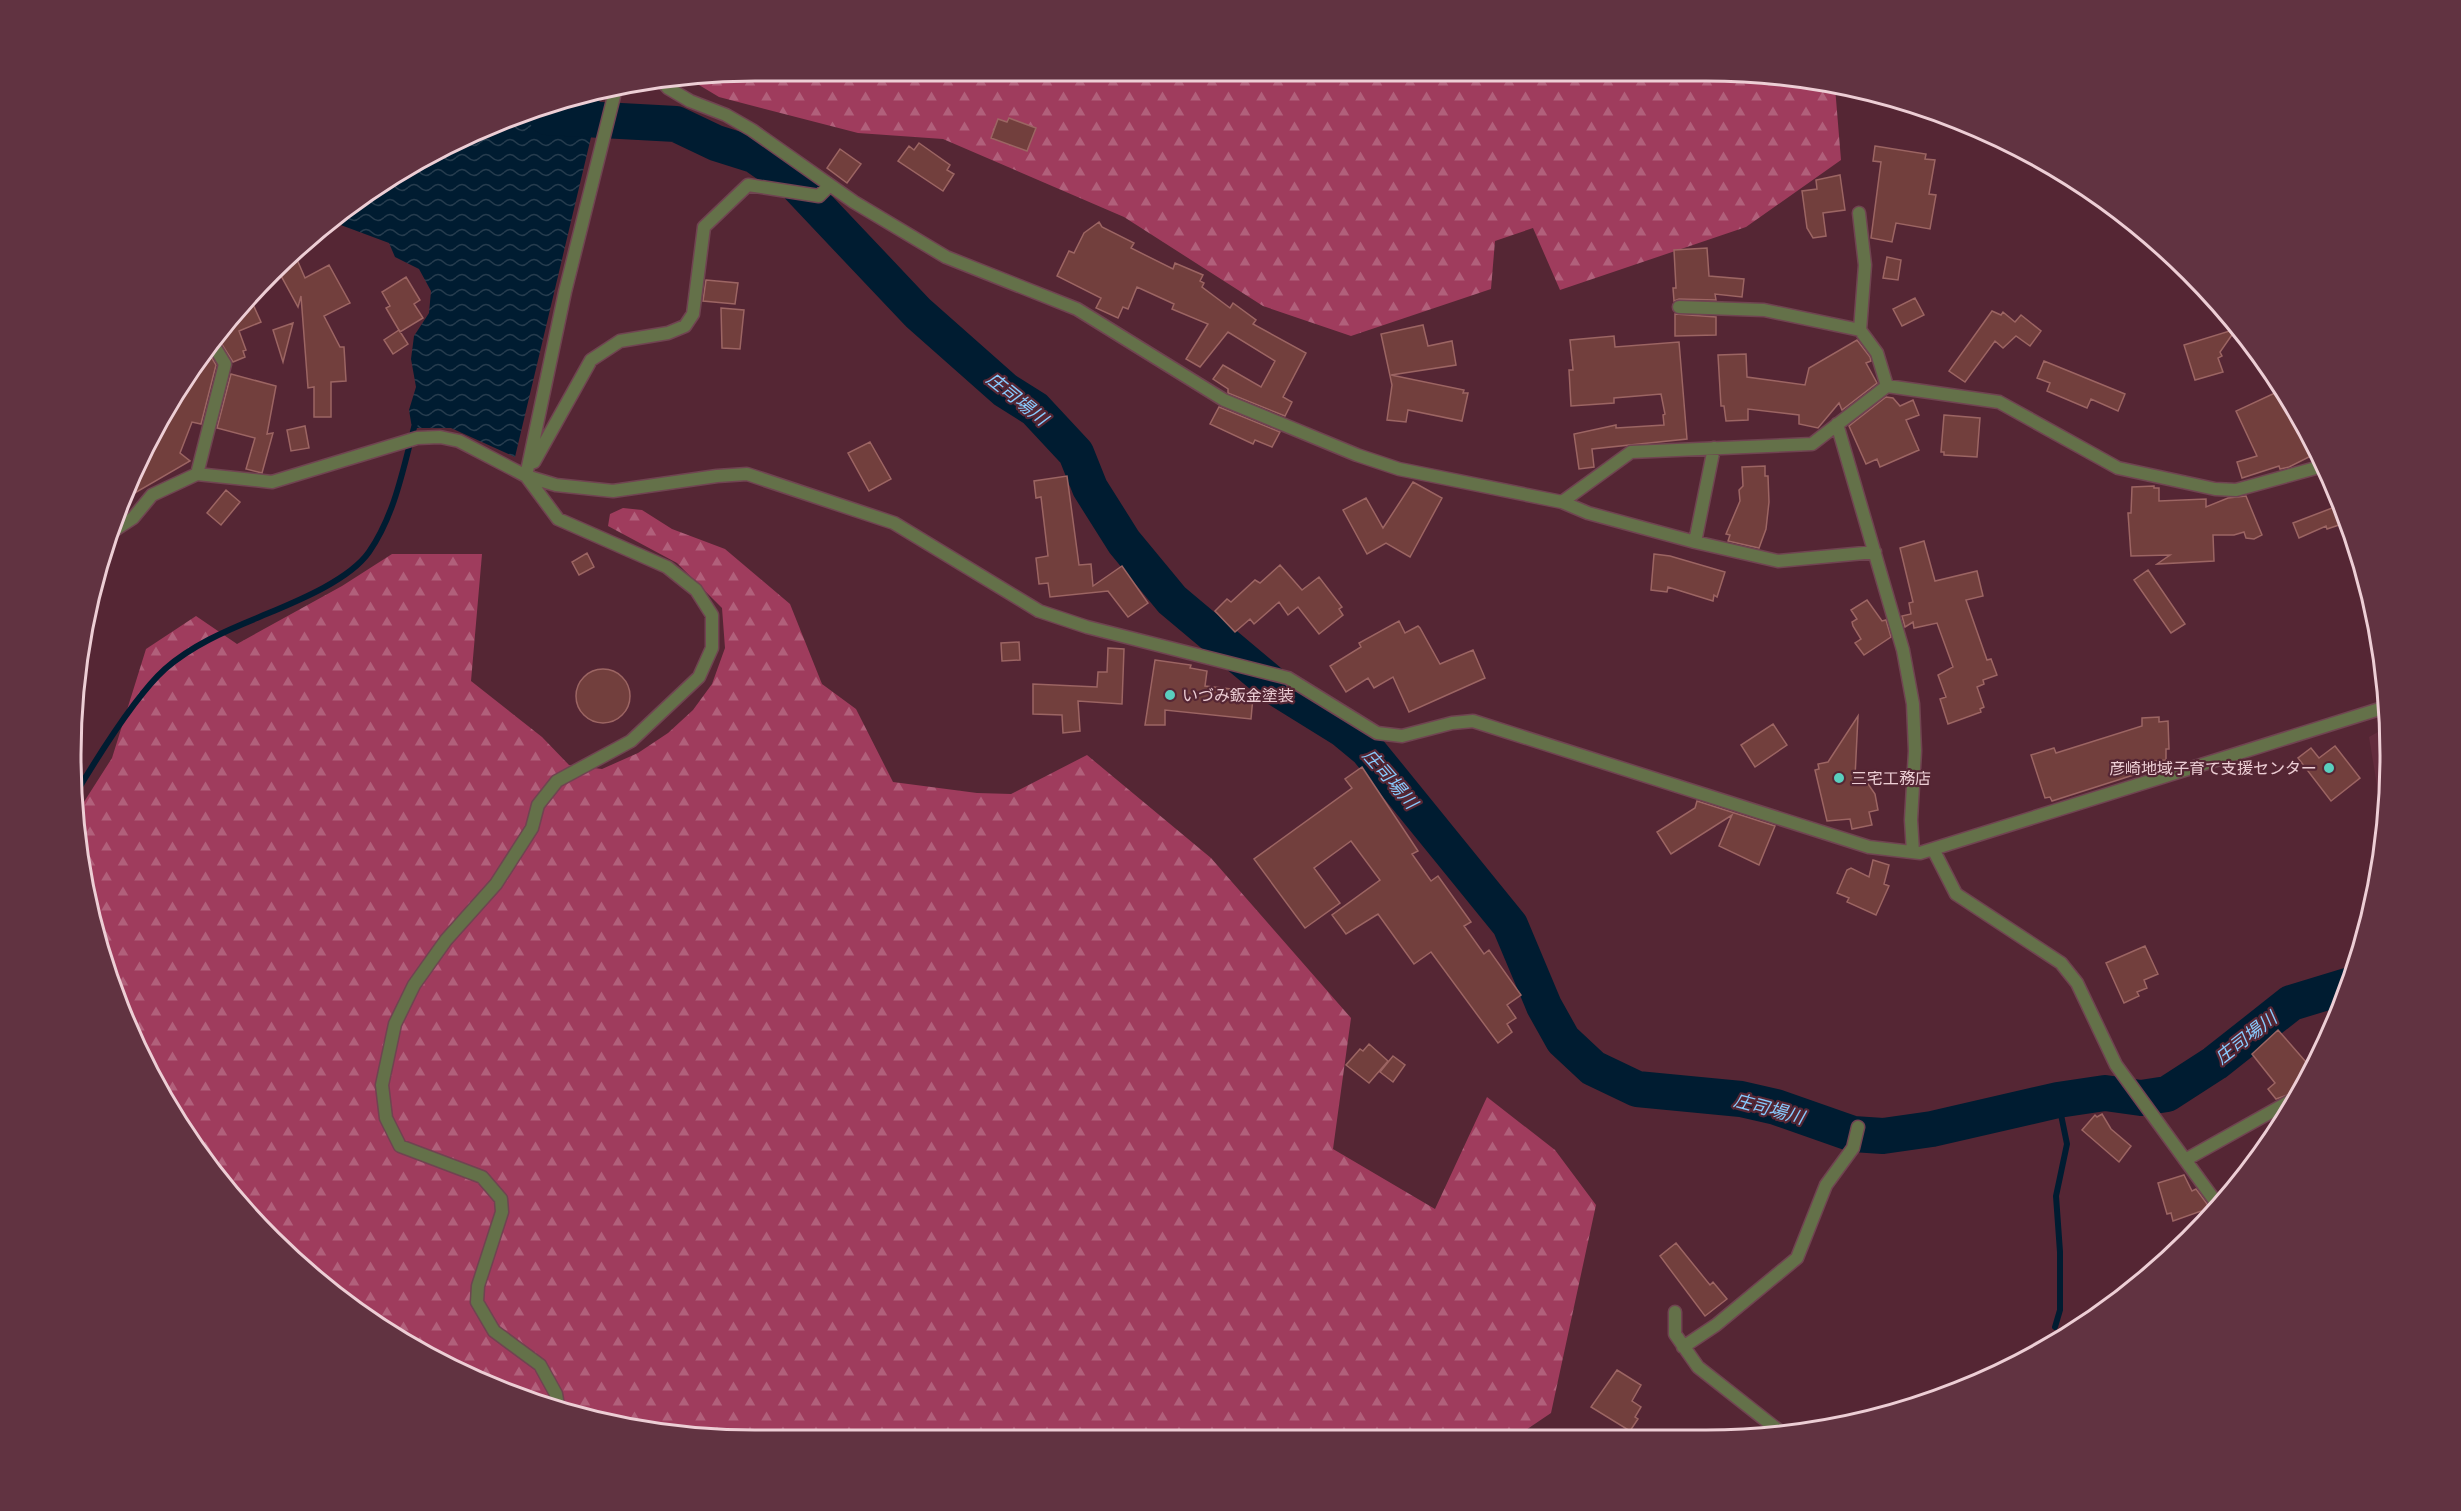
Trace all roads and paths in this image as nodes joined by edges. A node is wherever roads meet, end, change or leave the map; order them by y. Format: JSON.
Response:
{"nodes":[{"id":1,"x":667,"y":87,"type":"edge"},
{"id":2,"x":614,"y":96,"type":"edge"},
{"id":3,"x":830,"y":185,"type":"junction"},
{"id":4,"x":1859,"y":213,"type":"dead end"},
{"id":5,"x":1679,"y":307,"type":"dead end"},
{"id":6,"x":1860,"y":330,"type":"junction"},
{"id":7,"x":217,"y":350,"type":"edge"},
{"id":8,"x":1887,"y":386,"type":"junction"},
{"id":9,"x":1837,"y":424,"type":"junction"},
{"id":10,"x":1714,"y":448,"type":"junction"},
{"id":11,"x":2315,"y":468,"type":"edge"},
{"id":12,"x":197,"y":474,"type":"junction"},
{"id":13,"x":526,"y":476,"type":"junction"},
{"id":14,"x":1562,"y":502,"type":"junction"},
{"id":15,"x":122,"y":525,"type":"edge"},
{"id":16,"x":1695,"y":542,"type":"junction"},
{"id":17,"x":1875,"y":552,"type":"junction"},
{"id":18,"x":2379,"y":709,"type":"edge"},
{"id":19,"x":1934,"y":849,"type":"junction"},
{"id":20,"x":1913,"y":852,"type":"junction"},
{"id":21,"x":2279,"y":1110,"type":"edge"},
{"id":22,"x":1858,"y":1127,"type":"dead end"},
{"id":23,"x":2185,"y":1161,"type":"junction"},
{"id":24,"x":2214,"y":1199,"type":"edge"},
{"id":25,"x":1674,"y":1312,"type":"dead end"},
{"id":26,"x":1683,"y":1347,"type":"junction"},
{"id":27,"x":557,"y":1400,"type":"edge"},
{"id":28,"x":1774,"y":1426,"type":"edge"}],
"edges":[{"from":1,"to":3,"type":"street"},
{"from":2,"to":13,"type":"street"},
{"from":3,"to":13,"type":"street"},
{"from":3,"to":14,"type":"street"},
{"from":4,"to":6,"type":"street"},
{"from":5,"to":6,"type":"street"},
{"from":6,"to":8,"type":"street"},
{"from":7,"to":12,"type":"street"},
{"from":8,"to":9,"type":"street"},
{"from":8,"to":11,"type":"street"},
{"from":9,"to":10,"type":"street"},
{"from":9,"to":17,"type":"street"},
{"from":10,"to":14,"type":"street"},
{"from":10,"to":16,"type":"street"},
{"from":12,"to":13,"type":"street"},
{"from":12,"to":15,"type":"street"},
{"from":13,"to":20,"type":"street"},
{"from":13,"to":27,"type":"street"},
{"from":14,"to":16,"type":"street"},
{"from":16,"to":17,"type":"street"},
{"from":17,"to":20,"type":"street"},
{"from":18,"to":19,"type":"street"},
{"from":19,"to":20,"type":"street"},
{"from":19,"to":23,"type":"street"},
{"from":21,"to":23,"type":"street"},
{"from":22,"to":26,"type":"street"},
{"from":23,"to":24,"type":"street"},
{"from":25,"to":26,"type":"street"},
{"from":26,"to":28,"type":"street"}]}
